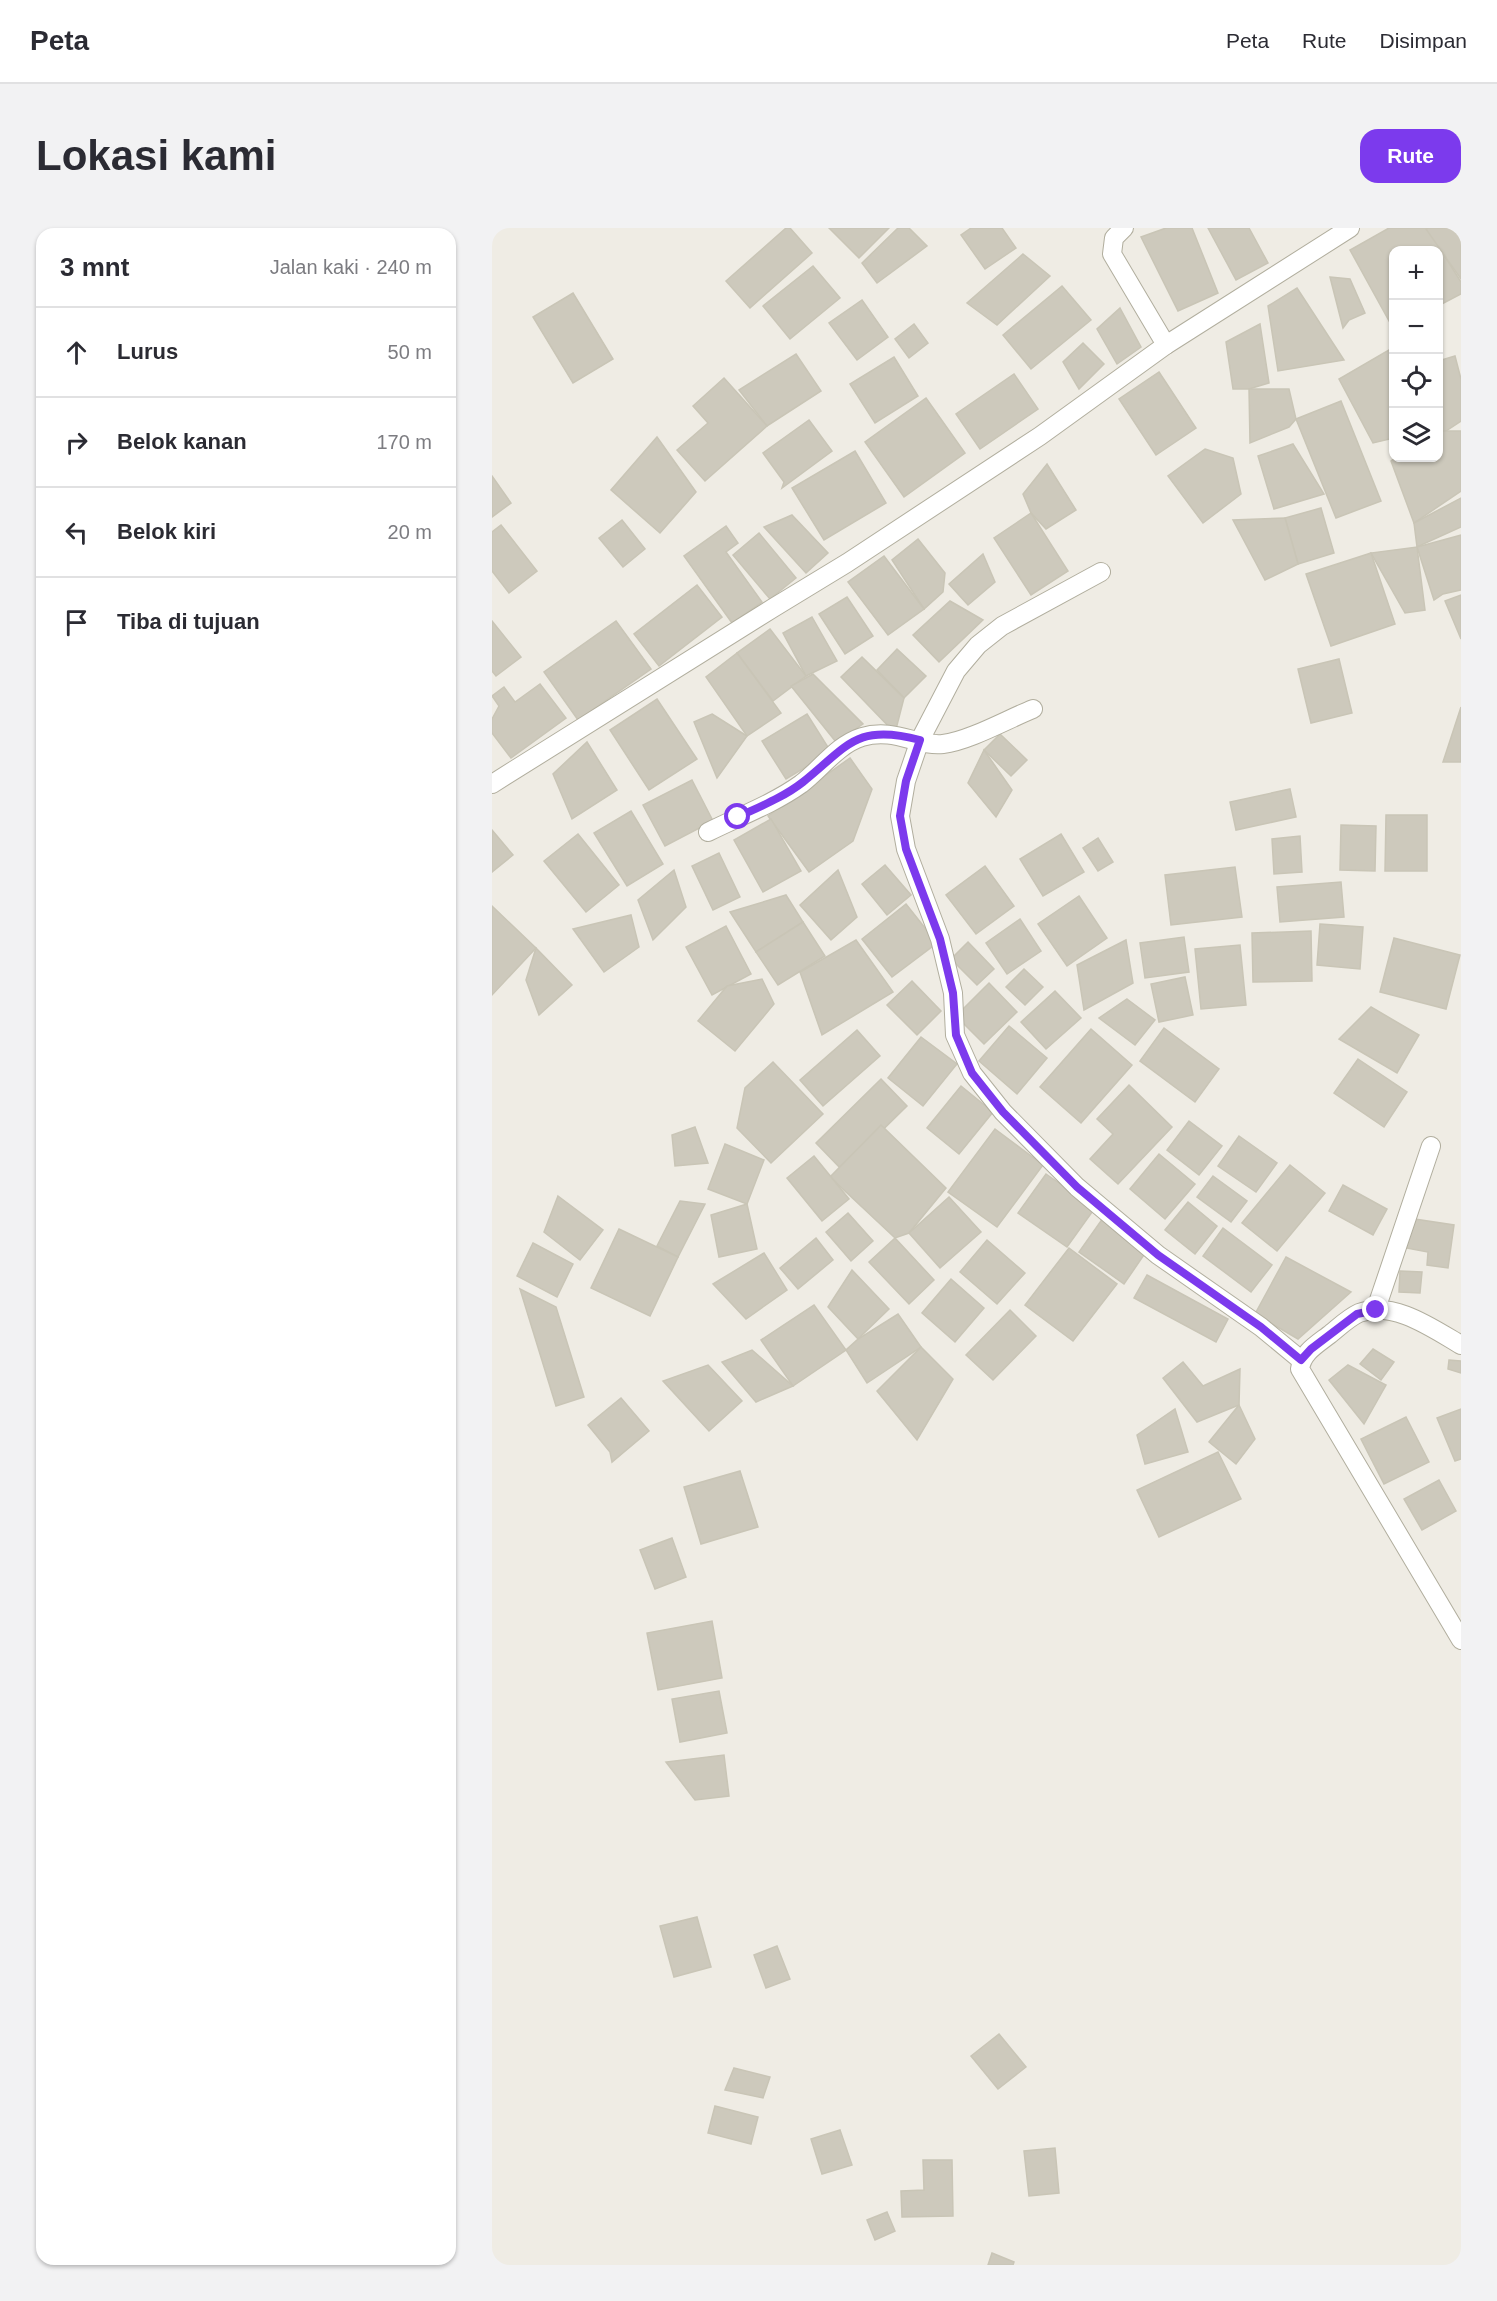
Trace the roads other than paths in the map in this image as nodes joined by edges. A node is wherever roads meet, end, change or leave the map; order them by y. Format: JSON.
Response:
{"nodes":[{"id":1,"x":1124,"y":228,"type":"edge"},
{"id":2,"x":1350,"y":228,"type":"edge"},
{"id":3,"x":1166,"y":345,"type":"junction"},
{"id":4,"x":1101,"y":572,"type":"dead end"},
{"id":5,"x":1033,"y":709,"type":"dead end"},
{"id":6,"x":920,"y":740,"type":"junction"},
{"id":7,"x":492,"y":784,"type":"edge"},
{"id":8,"x":708,"y":832,"type":"dead end"},
{"id":9,"x":1431,"y":1146,"type":"dead end"},
{"id":10,"x":1376,"y":1310,"type":"junction"},
{"id":11,"x":1461,"y":1345,"type":"edge"},
{"id":12,"x":1301,"y":1360,"type":"junction"},
{"id":13,"x":1461,"y":1640,"type":"edge"}],
"edges":[{"from":1,"to":3,"type":"street"},
{"from":2,"to":3,"type":"street"},
{"from":3,"to":7,"type":"street"},
{"from":4,"to":6,"type":"street"},
{"from":5,"to":6,"type":"street"},
{"from":6,"to":8,"type":"street"},
{"from":6,"to":12,"type":"street"},
{"from":9,"to":10,"type":"street"},
{"from":10,"to":11,"type":"street"},
{"from":10,"to":12,"type":"street"},
{"from":12,"to":13,"type":"street"}]}
